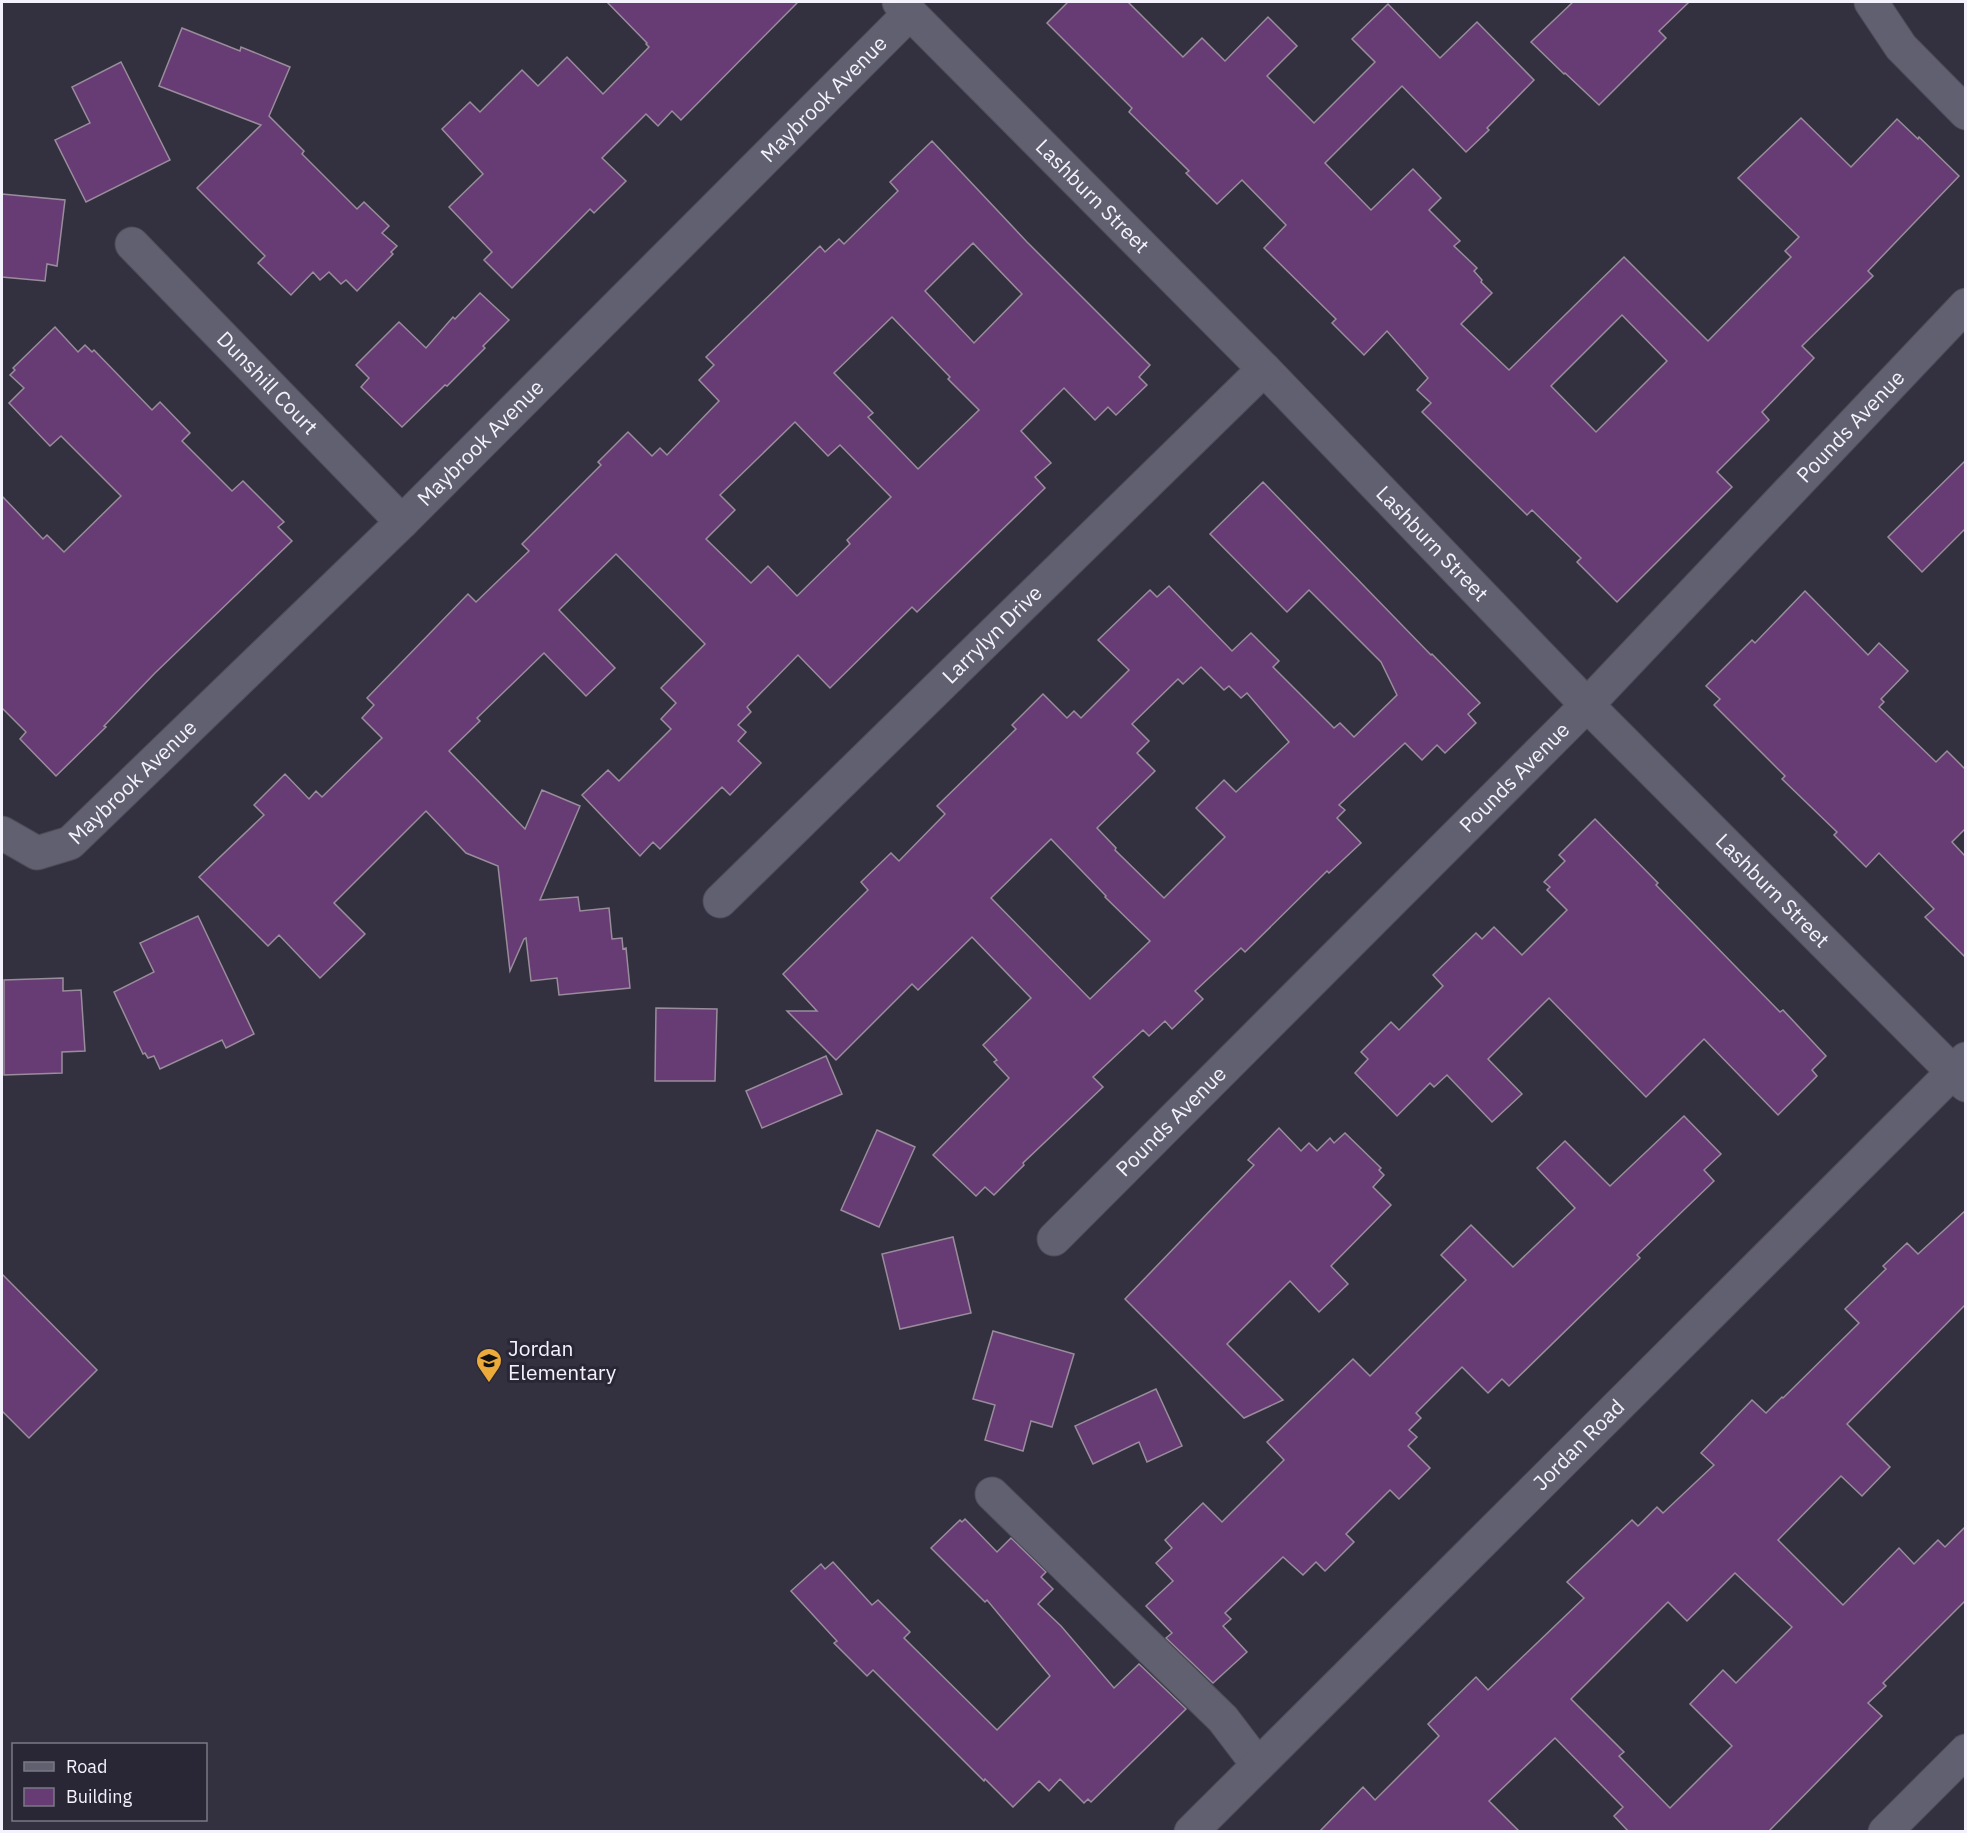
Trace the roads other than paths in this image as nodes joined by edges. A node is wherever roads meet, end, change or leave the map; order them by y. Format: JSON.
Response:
{"nodes":[{"id":1,"x":1871,"y":2,"type":"edge"},
{"id":2,"x":905,"y":7,"type":"edge"},
{"id":3,"x":1965,"y":113,"type":"edge"},
{"id":4,"x":132,"y":244,"type":"dead end"},
{"id":5,"x":1965,"y":306,"type":"edge"},
{"id":6,"x":1264,"y":369,"type":"junction"},
{"id":7,"x":402,"y":522,"type":"junction"},
{"id":8,"x":1587,"y":705,"type":"junction"},
{"id":9,"x":2,"y":833,"type":"edge"},
{"id":10,"x":720,"y":901,"type":"dead end"},
{"id":11,"x":1961,"y":1072,"type":"edge"},
{"id":12,"x":1054,"y":1239,"type":"dead end"},
{"id":13,"x":992,"y":1494,"type":"dead end"},
{"id":14,"x":1965,"y":1752,"type":"edge"},
{"id":15,"x":1258,"y":1765,"type":"junction"},
{"id":16,"x":1191,"y":1832,"type":"edge"},
{"id":17,"x":1885,"y":1832,"type":"edge"}],
"edges":[{"from":1,"to":3,"type":"street"},
{"from":2,"to":6,"type":"street","name":"Lashburn Street"},
{"from":2,"to":7,"type":"street","name":"Maybrook Avenue"},
{"from":4,"to":7,"type":"street","name":"Dunshill Court"},
{"from":5,"to":8,"type":"street","name":"Pounds Avenue"},
{"from":6,"to":8,"type":"street","name":"Lashburn Street"},
{"from":6,"to":10,"type":"street","name":"Larrylyn Drive"},
{"from":7,"to":9,"type":"street","name":"Maybrook Avenue"},
{"from":8,"to":11,"type":"street","name":"Lashburn Street"},
{"from":8,"to":12,"type":"street","name":"Pounds Avenue"},
{"from":11,"to":15,"type":"street","name":"Jordan Road"},
{"from":13,"to":15,"type":"street"},
{"from":14,"to":17,"type":"street"},
{"from":15,"to":16,"type":"street","name":"Jordan Road"}]}
